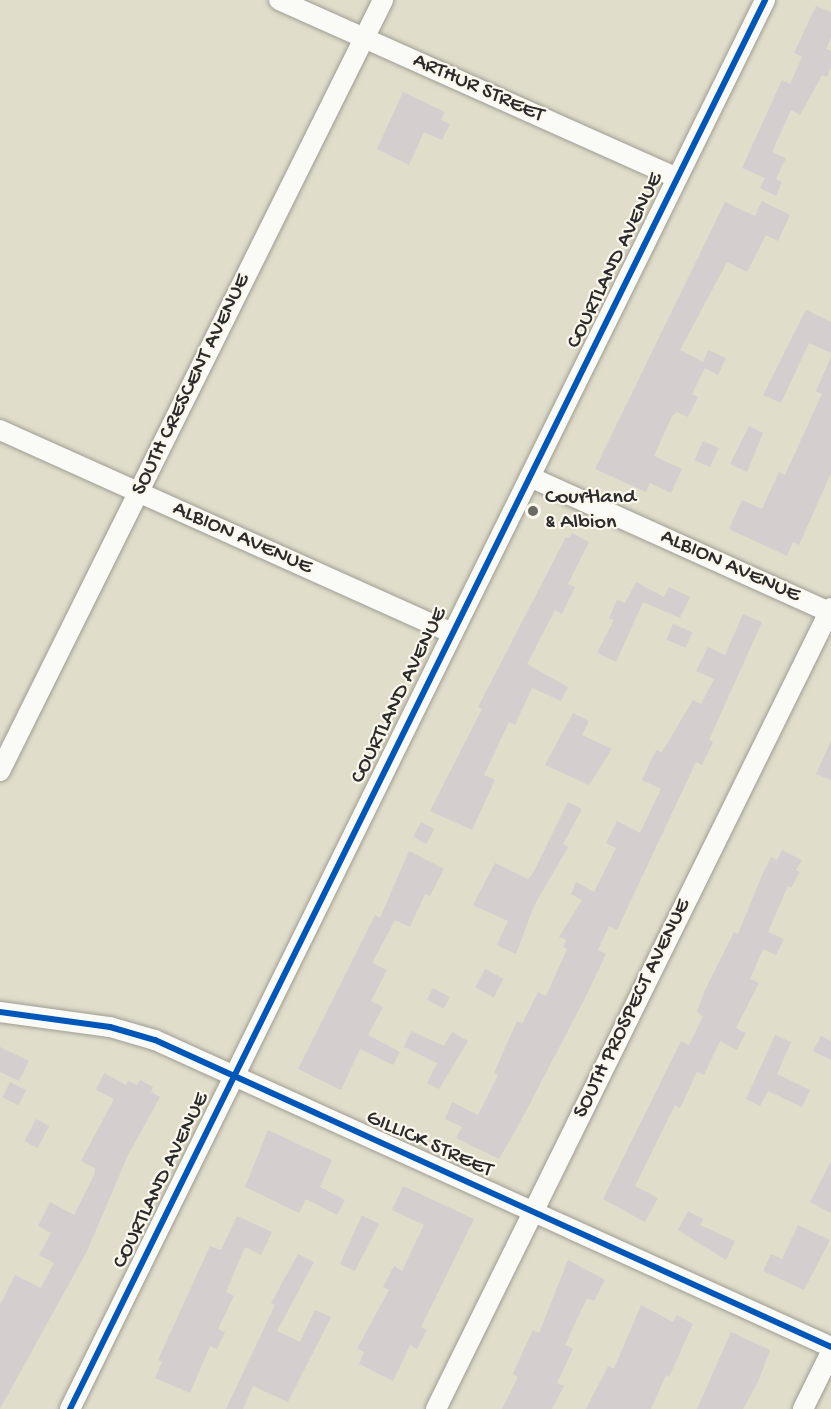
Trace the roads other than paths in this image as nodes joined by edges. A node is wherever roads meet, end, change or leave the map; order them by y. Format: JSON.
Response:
{"nodes":[{"id":1,"x":279,"y":0,"type":"edge"},
{"id":2,"x":383,"y":0,"type":"edge"},
{"id":3,"x":765,"y":0,"type":"edge"},
{"id":4,"x":364,"y":38,"type":"junction"},
{"id":5,"x":676,"y":178,"type":"junction"},
{"id":6,"x":0,"y":430,"type":"edge"},
{"id":7,"x":530,"y":477,"type":"junction"},
{"id":8,"x":138,"y":492,"type":"junction"},
{"id":9,"x":830,"y":611,"type":"edge"},
{"id":10,"x":451,"y":633,"type":"junction"},
{"id":11,"x":0,"y":771,"type":"edge"},
{"id":12,"x":0,"y":1012,"type":"edge"},
{"id":13,"x":233,"y":1076,"type":"junction"},
{"id":14,"x":533,"y":1212,"type":"junction"},
{"id":15,"x":831,"y":1347,"type":"edge"},
{"id":16,"x":831,"y":1352,"type":"edge"},
{"id":17,"x":70,"y":1409,"type":"edge"},
{"id":18,"x":436,"y":1409,"type":"edge"},
{"id":19,"x":803,"y":1409,"type":"edge"}],
"edges":[{"from":1,"to":4,"type":"street","name":"ARTHUR STREET"},
{"from":2,"to":4,"type":"street","name":"SOUTH CRESCENT AVENUE"},
{"from":3,"to":5,"type":"street","name":"COURTLAND AVENUE"},
{"from":4,"to":5,"type":"street","name":"ARTHUR STREET"},
{"from":4,"to":8,"type":"street","name":"SOUTH CRESCENT AVENUE"},
{"from":5,"to":7,"type":"street","name":"COURTLAND AVENUE"},
{"from":6,"to":8,"type":"street","name":"ALBION AVENUE"},
{"from":7,"to":9,"type":"street","name":"ALBION AVENUE"},
{"from":7,"to":10,"type":"street","name":"COURTLAND AVENUE"},
{"from":8,"to":10,"type":"street","name":"ALBION AVENUE"},
{"from":8,"to":11,"type":"street","name":"SOUTH CRESCENT AVENUE"},
{"from":9,"to":14,"type":"street","name":"SOUTH PROSPECT AVENUE"},
{"from":10,"to":13,"type":"street","name":"COURTLAND AVENUE"},
{"from":12,"to":13,"type":"street","name":"GILLICK STREET"},
{"from":13,"to":14,"type":"street","name":"GILLICK STREET"},
{"from":13,"to":17,"type":"street","name":"COURTLAND AVENUE"},
{"from":14,"to":15,"type":"street","name":"GILLICK STREET"},
{"from":14,"to":18,"type":"street","name":"SOUTH PROSPECT AVENUE"},
{"from":16,"to":19,"type":"street"}]}
